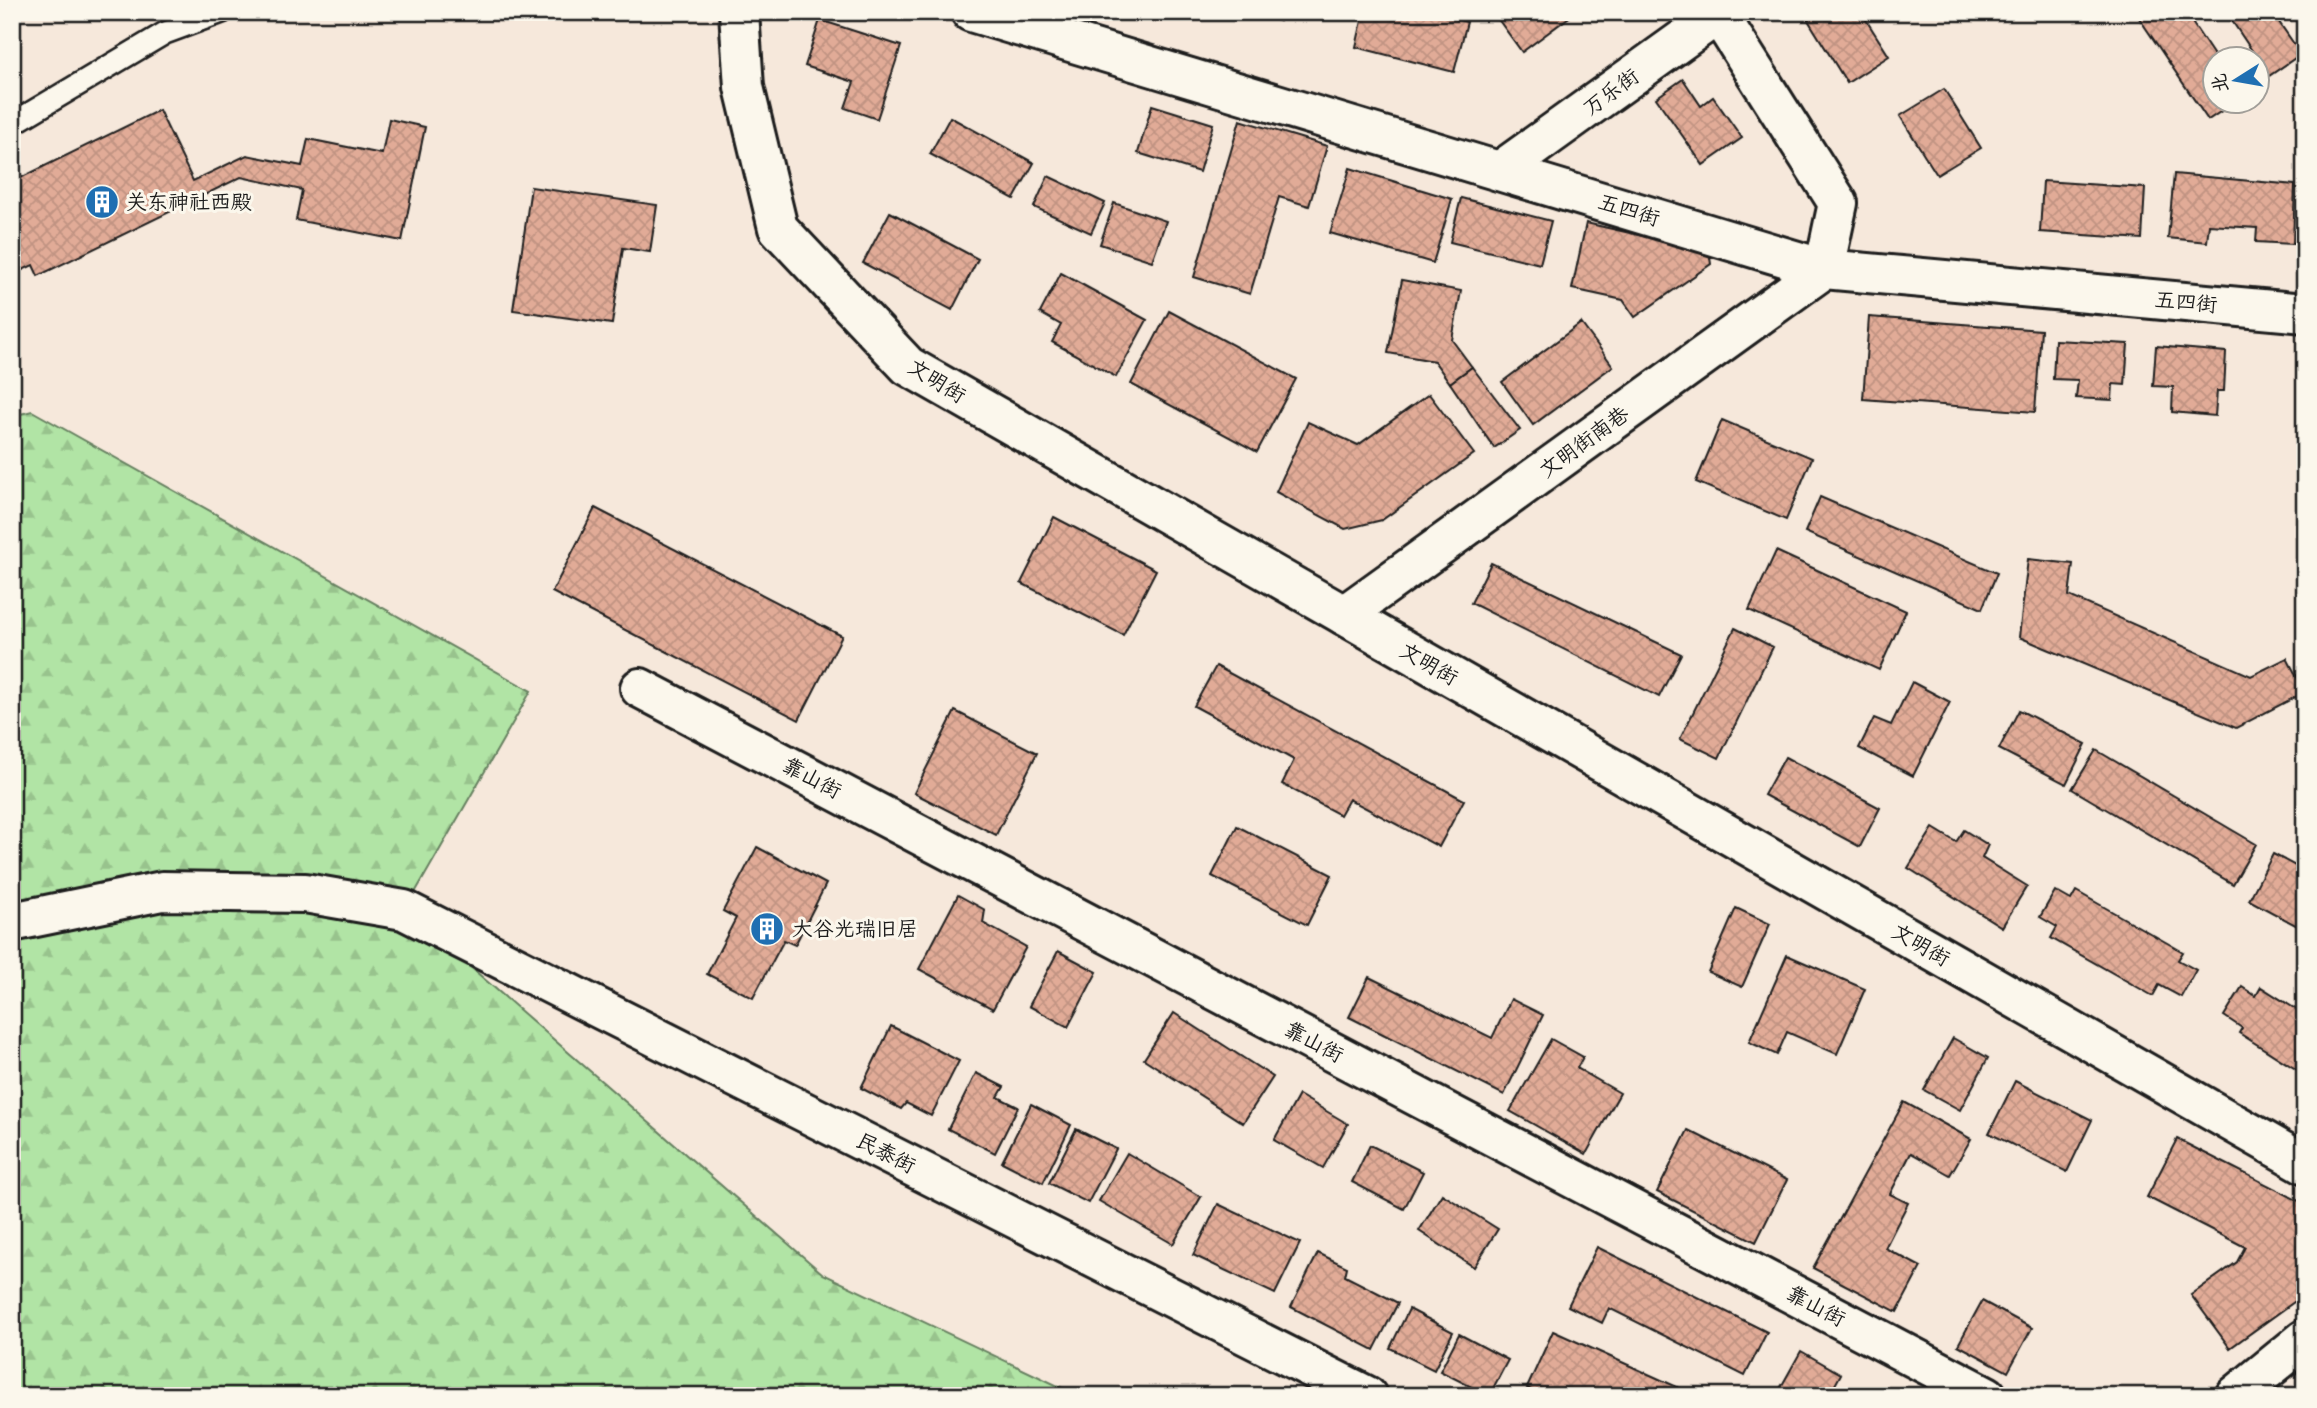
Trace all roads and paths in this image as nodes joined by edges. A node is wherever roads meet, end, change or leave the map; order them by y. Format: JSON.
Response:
{"nodes":[{"id":1,"x":222,"y":12,"type":"edge"},
{"id":2,"x":739,"y":12,"type":"edge"},
{"id":3,"x":971,"y":12,"type":"edge"},
{"id":4,"x":1719,"y":13,"type":"edge"},
{"id":5,"x":12,"y":124,"type":"edge"},
{"id":6,"x":1500,"y":171,"type":"junction"},
{"id":7,"x":1824,"y":269,"type":"junction"},
{"id":8,"x":2305,"y":313,"type":"edge"},
{"id":9,"x":1344,"y":615,"type":"junction"},
{"id":10,"x":640,"y":688,"type":"dead end"},
{"id":11,"x":12,"y":922,"type":"edge"},
{"id":12,"x":2305,"y":1164,"type":"edge"},
{"id":13,"x":2305,"y":1339,"type":"edge"},
{"id":14,"x":1367,"y":1396,"type":"edge"},
{"id":15,"x":1987,"y":1396,"type":"edge"},
{"id":16,"x":2235,"y":1396,"type":"edge"}],
"edges":[{"from":1,"to":5,"type":"lane"},
{"from":2,"to":9,"type":"street","name":"文明街"},
{"from":3,"to":6,"type":"street","name":"五四街"},
{"from":4,"to":6,"type":"street","name":"万乐街"},
{"from":4,"to":7,"type":"street"},
{"from":6,"to":7,"type":"street","name":"五四街"},
{"from":7,"to":8,"type":"street","name":"五四街"},
{"from":7,"to":9,"type":"street","name":"文明街南巷"},
{"from":9,"to":12,"type":"street","name":"文明街"},
{"from":10,"to":15,"type":"street","name":"靠山街"},
{"from":11,"to":14,"type":"street","name":"民泰街"},
{"from":13,"to":16,"type":"street"}]}
